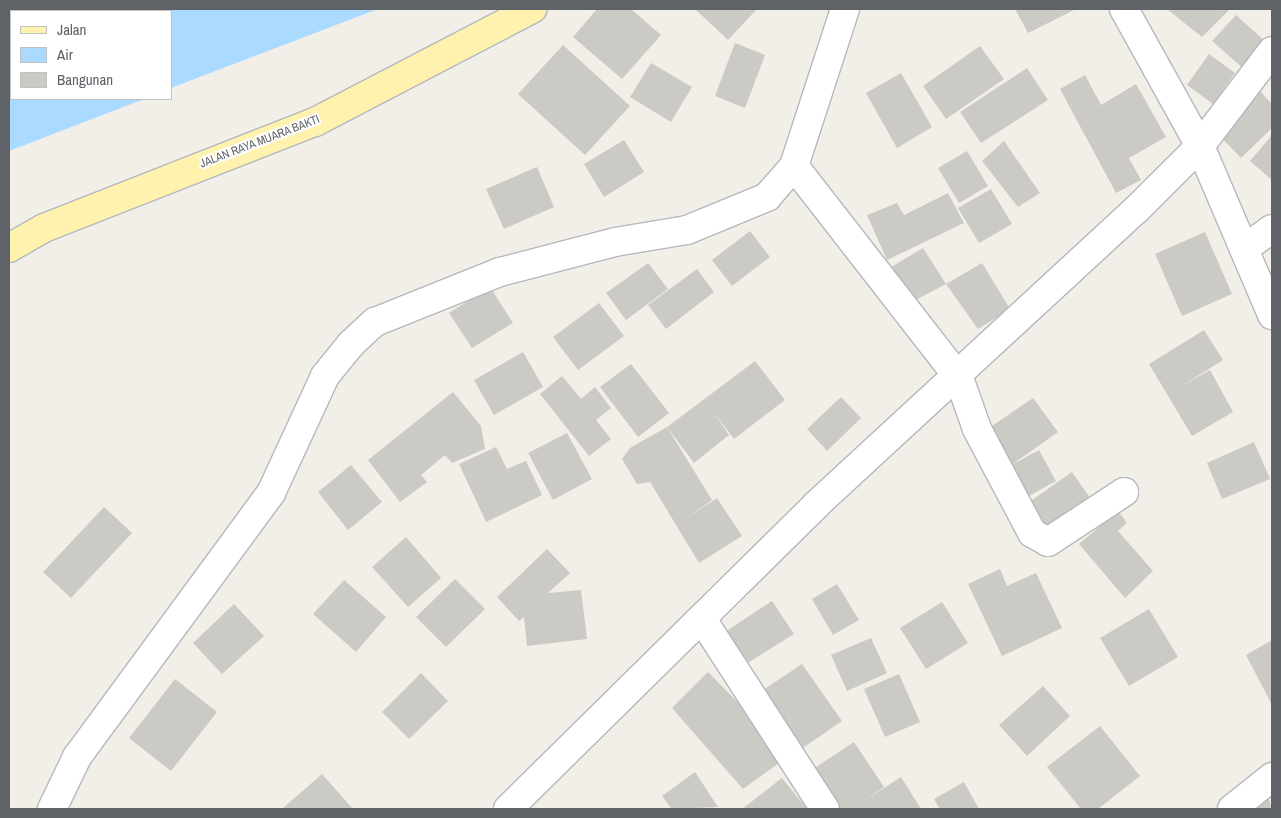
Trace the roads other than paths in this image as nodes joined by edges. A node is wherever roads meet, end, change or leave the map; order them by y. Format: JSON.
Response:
{"nodes":[{"id":1,"x":532,"y":9,"type":"edge"},
{"id":2,"x":845,"y":9,"type":"edge"},
{"id":3,"x":1124,"y":9,"type":"edge"},
{"id":4,"x":1272,"y":51,"type":"edge"},
{"id":5,"x":1200,"y":146,"type":"junction"},
{"id":6,"x":794,"y":166,"type":"junction"},
{"id":7,"x":1272,"y":229,"type":"edge"},
{"id":8,"x":9,"y":248,"type":"edge"},
{"id":9,"x":1244,"y":249,"type":"junction"},
{"id":10,"x":1272,"y":315,"type":"edge"},
{"id":11,"x":959,"y":378,"type":"junction"},
{"id":12,"x":1124,"y":492,"type":"dead end"},
{"id":13,"x":702,"y":619,"type":"junction"},
{"id":14,"x":1272,"y":777,"type":"edge"},
{"id":15,"x":52,"y":809,"type":"edge"},
{"id":16,"x":508,"y":809,"type":"edge"},
{"id":17,"x":825,"y":809,"type":"edge"},
{"id":18,"x":1232,"y":809,"type":"edge"}],
"edges":[{"from":1,"to":8,"type":"main road","name":"JALAN RAYA MUARA BAKTI"},
{"from":2,"to":6,"type":"street"},
{"from":3,"to":5,"type":"street"},
{"from":4,"to":5,"type":"street"},
{"from":5,"to":9,"type":"street"},
{"from":5,"to":11,"type":"street"},
{"from":6,"to":11,"type":"street"},
{"from":6,"to":15,"type":"street"},
{"from":7,"to":9,"type":"street"},
{"from":9,"to":10,"type":"street"},
{"from":11,"to":12,"type":"street"},
{"from":11,"to":13,"type":"street"},
{"from":13,"to":16,"type":"street"},
{"from":13,"to":17,"type":"street"},
{"from":14,"to":18,"type":"street"}]}
